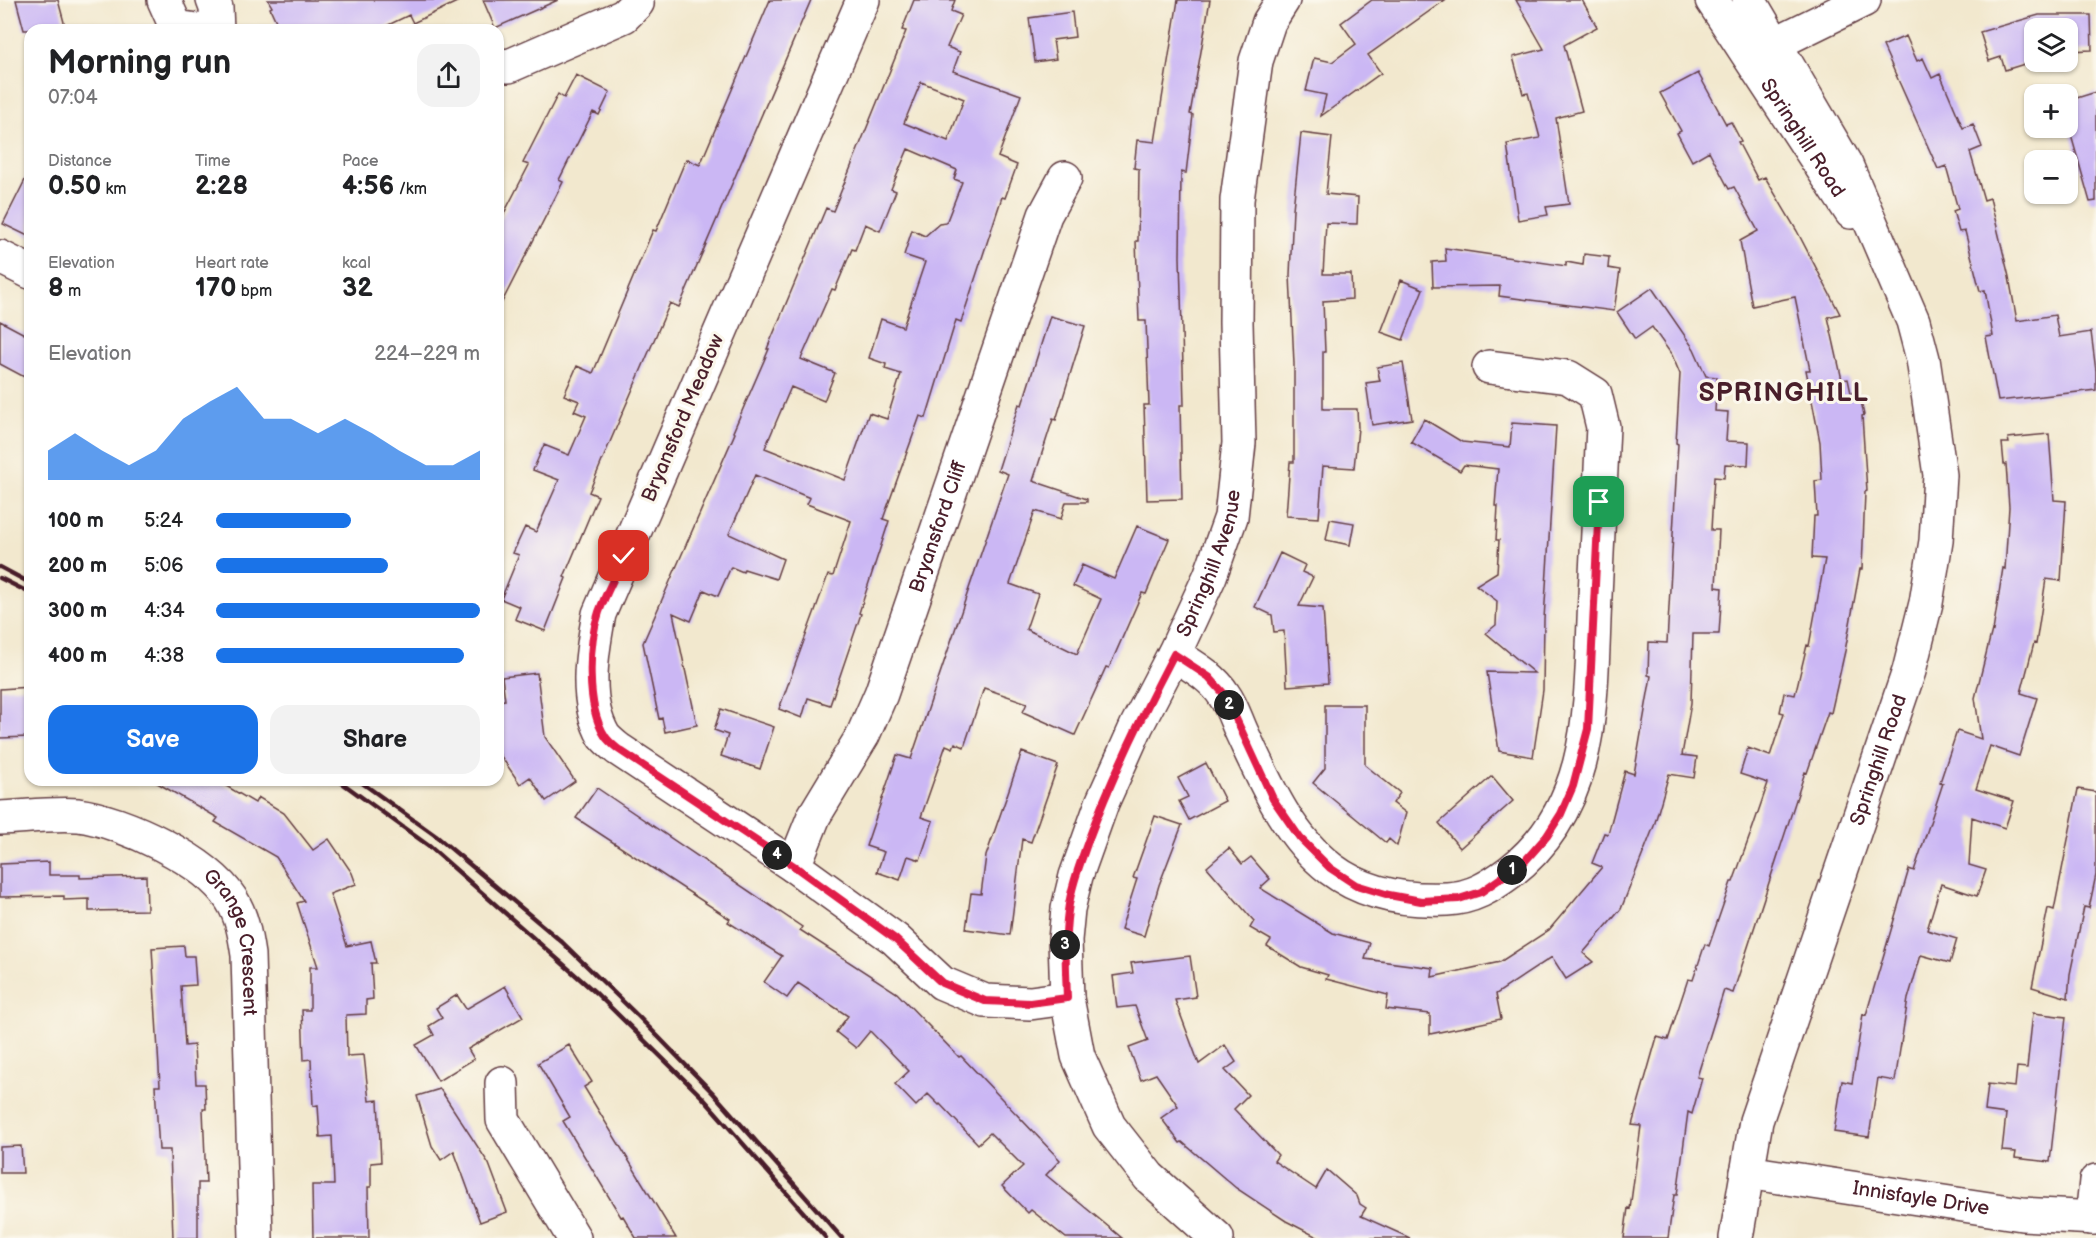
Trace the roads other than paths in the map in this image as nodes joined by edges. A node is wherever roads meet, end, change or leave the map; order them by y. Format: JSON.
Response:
{"nodes":[{"id":1,"x":164,"y":0,"type":"edge"},
{"id":2,"x":213,"y":0,"type":"edge"},
{"id":3,"x":636,"y":0,"type":"edge"},
{"id":4,"x":862,"y":0,"type":"edge"},
{"id":5,"x":1283,"y":0,"type":"edge"},
{"id":6,"x":1712,"y":0,"type":"edge"},
{"id":7,"x":1749,"y":0,"type":"edge"},
{"id":8,"x":1850,"y":3,"type":"edge"},
{"id":9,"x":175,"y":24,"type":"edge"},
{"id":10,"x":217,"y":24,"type":"edge"},
{"id":11,"x":1762,"y":50,"type":"junction"},
{"id":12,"x":504,"y":66,"type":"edge"},
{"id":13,"x":1065,"y":178,"type":"dead end"},
{"id":14,"x":0,"y":257,"type":"edge"},
{"id":15,"x":24,"y":269,"type":"edge"},
{"id":16,"x":1489,"y":367,"type":"dead end"},
{"id":17,"x":1174,"y":654,"type":"junction"},
{"id":18,"x":0,"y":818,"type":"edge"},
{"id":19,"x":794,"y":866,"type":"junction"},
{"id":20,"x":1067,"y":998,"type":"junction"},
{"id":21,"x":502,"y":1083,"type":"dead end"},
{"id":22,"x":1747,"y":1173,"type":"junction"},
{"id":23,"x":2096,"y":1181,"type":"edge"},
{"id":24,"x":553,"y":1204,"type":"junction"},
{"id":25,"x":2094,"y":1218,"type":"edge"},
{"id":26,"x":2021,"y":1226,"type":"edge"},
{"id":27,"x":256,"y":1238,"type":"edge"},
{"id":28,"x":551,"y":1238,"type":"edge"},
{"id":29,"x":574,"y":1238,"type":"edge"},
{"id":30,"x":1217,"y":1238,"type":"edge"},
{"id":31,"x":1736,"y":1238,"type":"edge"}],
"edges":[{"from":1,"to":9,"type":"street"},
{"from":2,"to":10,"type":"street"},
{"from":3,"to":12,"type":"street"},
{"from":4,"to":19,"type":"street","name":"Bryansford Meadow"},
{"from":5,"to":17,"type":"street","name":"Springhill Avenue"},
{"from":6,"to":11,"type":"street","name":"Springhill Road"},
{"from":7,"to":11,"type":"street","name":"Springhill Road"},
{"from":8,"to":11,"type":"street"},
{"from":11,"to":22,"type":"street","name":"Springhill Road"},
{"from":13,"to":19,"type":"street","name":"Bryansford Cliff"},
{"from":14,"to":15,"type":"street"},
{"from":16,"to":17,"type":"street"},
{"from":17,"to":20,"type":"street","name":"Springhill Avenue"},
{"from":18,"to":27,"type":"street","name":"Grange Crescent"},
{"from":19,"to":20,"type":"street","name":"Bryansford Meadow"},
{"from":20,"to":30,"type":"street","name":"Springhill Avenue"},
{"from":21,"to":24,"type":"street"},
{"from":22,"to":26,"type":"street","name":"Innisfayle Drive"},
{"from":22,"to":31,"type":"street","name":"Springhill Road"},
{"from":23,"to":25,"type":"street"},
{"from":24,"to":28,"type":"street"},
{"from":24,"to":29,"type":"street"},
{"from":25,"to":26,"type":"street","name":"Innisfayle Drive"}]}
